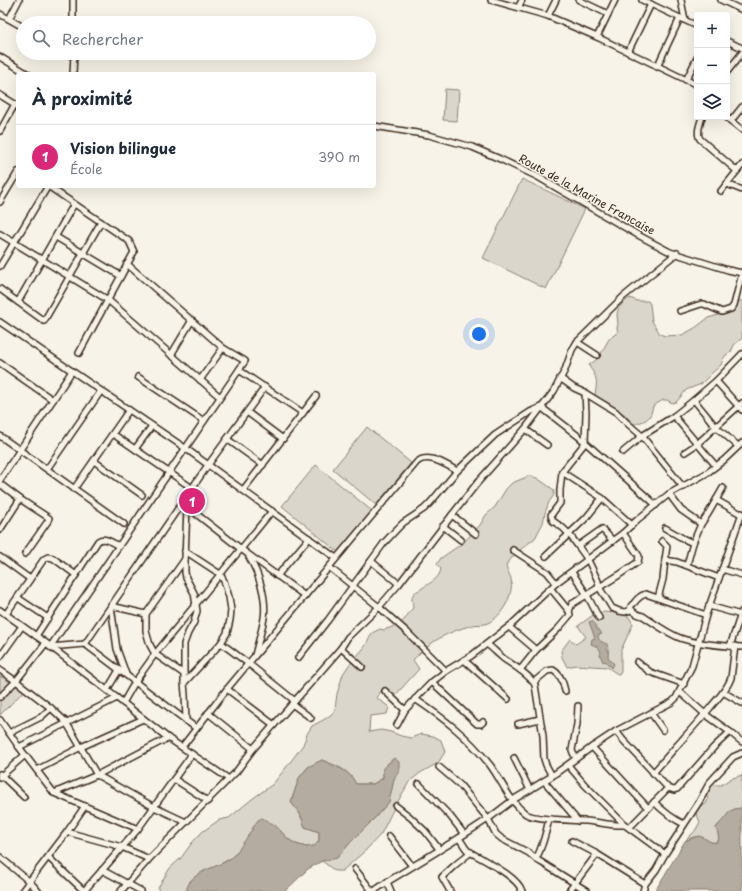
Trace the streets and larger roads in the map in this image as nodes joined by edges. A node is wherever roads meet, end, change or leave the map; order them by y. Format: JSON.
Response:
{"nodes":[{"id":1,"x":19,"y":0,"type":"edge"},
{"id":2,"x":73,"y":0,"type":"edge"},
{"id":3,"x":491,"y":0,"type":"edge"},
{"id":4,"x":522,"y":0,"type":"edge"},
{"id":5,"x":556,"y":0,"type":"edge"},
{"id":6,"x":579,"y":0,"type":"edge"},
{"id":7,"x":593,"y":0,"type":"edge"},
{"id":8,"x":615,"y":0,"type":"edge"},
{"id":9,"x":643,"y":0,"type":"edge"},
{"id":10,"x":681,"y":0,"type":"edge"},
{"id":11,"x":721,"y":0,"type":"edge"},
{"id":12,"x":651,"y":4,"type":"junction"},
{"id":13,"x":590,"y":6,"type":"junction"},
{"id":14,"x":518,"y":8,"type":"junction"},
{"id":15,"x":742,"y":10,"type":"edge"},
{"id":16,"x":0,"y":14,"type":"edge"},
{"id":17,"x":608,"y":14,"type":"junction"},
{"id":18,"x":73,"y":16,"type":"edge"},
{"id":19,"x":548,"y":16,"type":"junction"},
{"id":20,"x":9,"y":19,"type":"junction"},
{"id":21,"x":682,"y":19,"type":"junction"},
{"id":22,"x":16,"y":23,"type":"edge"},
{"id":23,"x":694,"y":25,"type":"edge"},
{"id":24,"x":597,"y":37,"type":"junction"},
{"id":25,"x":730,"y":42,"type":"edge"},
{"id":26,"x":742,"y":48,"type":"edge"},
{"id":27,"x":628,"y":52,"type":"junction"},
{"id":28,"x":742,"y":53,"type":"edge"},
{"id":29,"x":2,"y":58,"type":"edge"},
{"id":30,"x":74,"y":60,"type":"edge"},
{"id":31,"x":694,"y":64,"type":"edge"},
{"id":32,"x":0,"y":65,"type":"edge"},
{"id":33,"x":657,"y":67,"type":"junction"},
{"id":34,"x":730,"y":68,"type":"edge"},
{"id":35,"x":25,"y":72,"type":"edge"},
{"id":36,"x":73,"y":72,"type":"edge"},
{"id":37,"x":686,"y":80,"type":"junction"},
{"id":38,"x":695,"y":84,"type":"edge"},
{"id":39,"x":0,"y":95,"type":"edge"},
{"id":40,"x":16,"y":104,"type":"edge"},
{"id":41,"x":16,"y":107,"type":"edge"},
{"id":42,"x":742,"y":107,"type":"edge"},
{"id":43,"x":730,"y":117,"type":"edge"},
{"id":44,"x":701,"y":120,"type":"edge"},
{"id":45,"x":729,"y":120,"type":"edge"},
{"id":46,"x":376,"y":126,"type":"edge"},
{"id":47,"x":742,"y":130,"type":"edge"},
{"id":48,"x":0,"y":131,"type":"edge"},
{"id":49,"x":742,"y":165,"type":"edge"},
{"id":50,"x":737,"y":171,"type":"junction"},
{"id":51,"x":16,"y":175,"type":"edge"},
{"id":52,"x":727,"y":184,"type":"junction"},
{"id":53,"x":47,"y":188,"type":"edge"},
{"id":54,"x":51,"y":188,"type":"edge"},
{"id":55,"x":742,"y":190,"type":"edge"},
{"id":56,"x":721,"y":191,"type":"dead end"},
{"id":57,"x":0,"y":202,"type":"edge"},
{"id":58,"x":74,"y":204,"type":"junction"},
{"id":59,"x":101,"y":222,"type":"junction"},
{"id":60,"x":0,"y":234,"type":"edge"},
{"id":61,"x":56,"y":237,"type":"junction"},
{"id":62,"x":14,"y":243,"type":"junction"},
{"id":63,"x":83,"y":253,"type":"junction"},
{"id":64,"x":677,"y":253,"type":"junction"},
{"id":65,"x":42,"y":260,"type":"junction"},
{"id":66,"x":127,"y":264,"type":"junction"},
{"id":67,"x":0,"y":266,"type":"edge"},
{"id":68,"x":742,"y":273,"type":"edge"},
{"id":69,"x":121,"y":276,"type":"junction"},
{"id":70,"x":69,"y":277,"type":"junction"},
{"id":71,"x":0,"y":289,"type":"edge"},
{"id":72,"x":108,"y":300,"type":"junction"},
{"id":73,"x":18,"y":302,"type":"junction"},
{"id":74,"x":680,"y":311,"type":"dead end"},
{"id":75,"x":192,"y":320,"type":"junction"},
{"id":76,"x":0,"y":322,"type":"edge"},
{"id":77,"x":577,"y":342,"type":"junction"},
{"id":78,"x":223,"y":348,"type":"junction"},
{"id":79,"x":79,"y":353,"type":"dead end"},
{"id":80,"x":171,"y":354,"type":"junction"},
{"id":81,"x":742,"y":354,"type":"edge"},
{"id":82,"x":597,"y":356,"type":"dead end"},
{"id":83,"x":0,"y":363,"type":"edge"},
{"id":84,"x":239,"y":370,"type":"junction"},
{"id":85,"x":72,"y":371,"type":"junction"},
{"id":86,"x":138,"y":377,"type":"dead end"},
{"id":87,"x":560,"y":378,"type":"junction"},
{"id":88,"x":200,"y":380,"type":"junction"},
{"id":89,"x":716,"y":381,"type":"junction"},
{"id":90,"x":265,"y":387,"type":"junction"},
{"id":91,"x":100,"y":390,"type":"junction"},
{"id":92,"x":585,"y":393,"type":"junction"},
{"id":93,"x":316,"y":396,"type":"dead end"},
{"id":94,"x":220,"y":397,"type":"junction"},
{"id":95,"x":52,"y":400,"type":"junction"},
{"id":96,"x":694,"y":400,"type":"junction"},
{"id":97,"x":541,"y":407,"type":"junction"},
{"id":98,"x":741,"y":407,"type":"edge"},
{"id":99,"x":129,"y":410,"type":"junction"},
{"id":100,"x":247,"y":412,"type":"junction"},
{"id":101,"x":303,"y":413,"type":"junction"},
{"id":102,"x":674,"y":416,"type":"junction"},
{"id":103,"x":204,"y":422,"type":"junction"},
{"id":104,"x":152,"y":426,"type":"junction"},
{"id":105,"x":716,"y":427,"type":"junction"},
{"id":106,"x":524,"y":428,"type":"junction"},
{"id":107,"x":113,"y":434,"type":"junction"},
{"id":108,"x":0,"y":436,"type":"edge"},
{"id":109,"x":642,"y":436,"type":"junction"},
{"id":110,"x":227,"y":439,"type":"junction"},
{"id":111,"x":283,"y":439,"type":"junction"},
{"id":112,"x":585,"y":443,"type":"junction"},
{"id":113,"x":697,"y":444,"type":"junction"},
{"id":114,"x":547,"y":445,"type":"dead end"},
{"id":115,"x":740,"y":445,"type":"edge"},
{"id":116,"x":135,"y":448,"type":"junction"},
{"id":117,"x":185,"y":448,"type":"junction"},
{"id":118,"x":20,"y":450,"type":"junction"},
{"id":119,"x":623,"y":452,"type":"dead end"},
{"id":120,"x":685,"y":452,"type":"dead end"},
{"id":121,"x":94,"y":461,"type":"junction"},
{"id":122,"x":208,"y":465,"type":"junction"},
{"id":123,"x":262,"y":465,"type":"junction"},
{"id":124,"x":716,"y":466,"type":"junction"},
{"id":125,"x":47,"y":470,"type":"junction"},
{"id":126,"x":457,"y":471,"type":"junction"},
{"id":127,"x":170,"y":472,"type":"junction"},
{"id":128,"x":562,"y":472,"type":"junction"},
{"id":129,"x":0,"y":480,"type":"edge"},
{"id":130,"x":0,"y":484,"type":"edge"},
{"id":131,"x":683,"y":486,"type":"junction"},
{"id":132,"x":192,"y":488,"type":"junction"},
{"id":133,"x":723,"y":488,"type":"dead end"},
{"id":134,"x":74,"y":489,"type":"junction"},
{"id":135,"x":243,"y":490,"type":"junction"},
{"id":136,"x":142,"y":494,"type":"dead end"},
{"id":137,"x":669,"y":494,"type":"junction"},
{"id":138,"x":602,"y":498,"type":"junction"},
{"id":139,"x":20,"y":499,"type":"junction"},
{"id":140,"x":716,"y":500,"type":"junction"},
{"id":141,"x":184,"y":505,"type":"junction"},
{"id":142,"x":656,"y":505,"type":"junction"},
{"id":143,"x":272,"y":511,"type":"junction"},
{"id":144,"x":452,"y":514,"type":"junction"},
{"id":145,"x":742,"y":514,"type":"edge"},
{"id":146,"x":124,"y":524,"type":"dead end"},
{"id":147,"x":701,"y":524,"type":"junction"},
{"id":148,"x":632,"y":525,"type":"junction"},
{"id":149,"x":443,"y":526,"type":"junction"},
{"id":150,"x":665,"y":528,"type":"dead end"},
{"id":151,"x":0,"y":530,"type":"edge"},
{"id":152,"x":623,"y":533,"type":"junction"},
{"id":153,"x":476,"y":534,"type":"dead end"},
{"id":154,"x":569,"y":534,"type":"junction"},
{"id":155,"x":309,"y":538,"type":"junction"},
{"id":156,"x":461,"y":540,"type":"dead end"},
{"id":157,"x":613,"y":541,"type":"junction"},
{"id":158,"x":662,"y":541,"type":"dead end"},
{"id":159,"x":693,"y":543,"type":"junction"},
{"id":160,"x":119,"y":546,"type":"junction"},
{"id":161,"x":578,"y":546,"type":"junction"},
{"id":162,"x":241,"y":549,"type":"junction"},
{"id":163,"x":513,"y":550,"type":"dead end"},
{"id":164,"x":185,"y":551,"type":"junction"},
{"id":165,"x":25,"y":554,"type":"dead end"},
{"id":166,"x":248,"y":554,"type":"junction"},
{"id":167,"x":546,"y":556,"type":"dead end"},
{"id":168,"x":0,"y":557,"type":"edge"},
{"id":169,"x":336,"y":558,"type":"junction"},
{"id":170,"x":185,"y":559,"type":"junction"},
{"id":171,"x":588,"y":560,"type":"junction"},
{"id":172,"x":665,"y":560,"type":"junction"},
{"id":173,"x":371,"y":561,"type":"junction"},
{"id":174,"x":687,"y":565,"type":"junction"},
{"id":175,"x":329,"y":568,"type":"junction"},
{"id":176,"x":722,"y":569,"type":"junction"},
{"id":177,"x":572,"y":572,"type":"junction"},
{"id":178,"x":220,"y":574,"type":"junction"},
{"id":179,"x":76,"y":575,"type":"junction"},
{"id":180,"x":742,"y":575,"type":"edge"},
{"id":181,"x":277,"y":576,"type":"junction"},
{"id":182,"x":719,"y":578,"type":"junction"},
{"id":183,"x":30,"y":579,"type":"junction"},
{"id":184,"x":556,"y":583,"type":"junction"},
{"id":185,"x":399,"y":584,"type":"junction"},
{"id":186,"x":352,"y":586,"type":"junction"},
{"id":187,"x":599,"y":587,"type":"junction"},
{"id":188,"x":551,"y":589,"type":"junction"},
{"id":189,"x":587,"y":595,"type":"junction"},
{"id":190,"x":305,"y":596,"type":"junction"},
{"id":191,"x":18,"y":598,"type":"junction"},
{"id":192,"x":658,"y":598,"type":"junction"},
{"id":193,"x":196,"y":604,"type":"junction"},
{"id":194,"x":111,"y":606,"type":"junction"},
{"id":195,"x":709,"y":606,"type":"junction"},
{"id":196,"x":379,"y":607,"type":"junction"},
{"id":197,"x":0,"y":610,"type":"edge"},
{"id":198,"x":631,"y":610,"type":"junction"},
{"id":199,"x":569,"y":611,"type":"junction"},
{"id":200,"x":741,"y":613,"type":"edge"},
{"id":201,"x":6,"y":614,"type":"junction"},
{"id":202,"x":146,"y":614,"type":"junction"},
{"id":203,"x":706,"y":615,"type":"junction"},
{"id":204,"x":48,"y":618,"type":"junction"},
{"id":205,"x":599,"y":618,"type":"dead end"},
{"id":206,"x":22,"y":626,"type":"junction"},
{"id":207,"x":509,"y":627,"type":"junction"},
{"id":208,"x":36,"y":636,"type":"junction"},
{"id":209,"x":699,"y":642,"type":"junction"},
{"id":210,"x":221,"y":643,"type":"junction"},
{"id":211,"x":85,"y":644,"type":"junction"},
{"id":212,"x":487,"y":644,"type":"junction"},
{"id":213,"x":48,"y":645,"type":"junction"},
{"id":214,"x":732,"y":646,"type":"junction"},
{"id":215,"x":742,"y":647,"type":"edge"},
{"id":216,"x":341,"y":648,"type":"junction"},
{"id":217,"x":536,"y":650,"type":"junction"},
{"id":218,"x":155,"y":654,"type":"junction"},
{"id":219,"x":0,"y":657,"type":"edge"},
{"id":220,"x":254,"y":658,"type":"junction"},
{"id":221,"x":298,"y":658,"type":"dead end"},
{"id":222,"x":464,"y":660,"type":"junction"},
{"id":223,"x":637,"y":662,"type":"dead end"},
{"id":224,"x":249,"y":664,"type":"junction"},
{"id":225,"x":362,"y":667,"type":"dead end"},
{"id":226,"x":0,"y":670,"type":"edge"},
{"id":227,"x":119,"y":670,"type":"junction"},
{"id":228,"x":520,"y":670,"type":"junction"},
{"id":229,"x":446,"y":671,"type":"junction"},
{"id":230,"x":184,"y":674,"type":"junction"},
{"id":231,"x":126,"y":675,"type":"junction"},
{"id":232,"x":16,"y":681,"type":"junction"},
{"id":233,"x":135,"y":682,"type":"junction"},
{"id":234,"x":432,"y":682,"type":"junction"},
{"id":235,"x":534,"y":682,"type":"junction"},
{"id":236,"x":184,"y":683,"type":"junction"},
{"id":237,"x":684,"y":684,"type":"junction"},
{"id":238,"x":227,"y":689,"type":"junction"},
{"id":239,"x":107,"y":690,"type":"junction"},
{"id":240,"x":565,"y":690,"type":"dead end"},
{"id":241,"x":385,"y":691,"type":"dead end"},
{"id":242,"x":680,"y":692,"type":"junction"},
{"id":243,"x":723,"y":692,"type":"junction"},
{"id":244,"x":0,"y":697,"type":"edge"},
{"id":245,"x":117,"y":698,"type":"junction"},
{"id":246,"x":415,"y":699,"type":"junction"},
{"id":247,"x":508,"y":699,"type":"dead end"},
{"id":248,"x":294,"y":702,"type":"junction"},
{"id":249,"x":123,"y":703,"type":"junction"},
{"id":250,"x":742,"y":703,"type":"edge"},
{"id":251,"x":578,"y":706,"type":"dead end"},
{"id":252,"x":51,"y":708,"type":"junction"},
{"id":253,"x":405,"y":710,"type":"junction"},
{"id":254,"x":651,"y":712,"type":"junction"},
{"id":255,"x":208,"y":713,"type":"junction"},
{"id":256,"x":705,"y":714,"type":"junction"},
{"id":257,"x":311,"y":718,"type":"dead end"},
{"id":258,"x":540,"y":718,"type":"junction"},
{"id":259,"x":143,"y":719,"type":"junction"},
{"id":260,"x":0,"y":720,"type":"edge"},
{"id":261,"x":186,"y":721,"type":"junction"},
{"id":262,"x":66,"y":722,"type":"junction"},
{"id":263,"x":483,"y":722,"type":"dead end"},
{"id":264,"x":518,"y":724,"type":"dead end"},
{"id":265,"x":274,"y":725,"type":"junction"},
{"id":266,"x":397,"y":725,"type":"dead end"},
{"id":267,"x":196,"y":728,"type":"junction"},
{"id":268,"x":664,"y":730,"type":"dead end"},
{"id":269,"x":616,"y":731,"type":"junction"},
{"id":270,"x":730,"y":732,"type":"junction"},
{"id":271,"x":10,"y":733,"type":"junction"},
{"id":272,"x":168,"y":738,"type":"junction"},
{"id":273,"x":742,"y":742,"type":"edge"},
{"id":274,"x":19,"y":747,"type":"junction"},
{"id":275,"x":81,"y":747,"type":"junction"},
{"id":276,"x":182,"y":747,"type":"junction"},
{"id":277,"x":592,"y":747,"type":"junction"},
{"id":278,"x":253,"y":749,"type":"junction"},
{"id":279,"x":742,"y":753,"type":"edge"},
{"id":280,"x":192,"y":754,"type":"junction"},
{"id":281,"x":25,"y":755,"type":"junction"},
{"id":282,"x":514,"y":758,"type":"dead end"},
{"id":283,"x":576,"y":758,"type":"junction"},
{"id":284,"x":568,"y":764,"type":"junction"},
{"id":285,"x":439,"y":767,"type":"dead end"},
{"id":286,"x":37,"y":770,"type":"junction"},
{"id":287,"x":653,"y":773,"type":"junction"},
{"id":288,"x":97,"y":775,"type":"junction"},
{"id":289,"x":1,"y":776,"type":"edge"},
{"id":290,"x":552,"y":776,"type":"junction"},
{"id":291,"x":174,"y":779,"type":"junction"},
{"id":292,"x":230,"y":779,"type":"junction"},
{"id":293,"x":544,"y":781,"type":"junction"},
{"id":294,"x":419,"y":784,"type":"dead end"},
{"id":295,"x":668,"y":788,"type":"junction"},
{"id":296,"x":530,"y":790,"type":"junction"},
{"id":297,"x":54,"y":793,"type":"junction"},
{"id":298,"x":24,"y":797,"type":"dead end"},
{"id":299,"x":513,"y":800,"type":"junction"},
{"id":300,"x":208,"y":801,"type":"junction"},
{"id":301,"x":654,"y":802,"type":"junction"},
{"id":302,"x":85,"y":806,"type":"junction"},
{"id":303,"x":396,"y":806,"type":"dead end"},
{"id":304,"x":154,"y":807,"type":"junction"},
{"id":305,"x":648,"y":808,"type":"junction"},
{"id":306,"x":488,"y":819,"type":"junction"},
{"id":307,"x":549,"y":819,"type":"junction"},
{"id":308,"x":578,"y":821,"type":"junction"},
{"id":309,"x":186,"y":822,"type":"junction"},
{"id":310,"x":684,"y":824,"type":"junction"},
{"id":311,"x":627,"y":827,"type":"junction"},
{"id":312,"x":138,"y":829,"type":"junction"},
{"id":313,"x":68,"y":832,"type":"junction"},
{"id":314,"x":464,"y":834,"type":"junction"},
{"id":315,"x":389,"y":836,"type":"dead end"},
{"id":316,"x":459,"y":838,"type":"junction"},
{"id":317,"x":572,"y":841,"type":"dead end"},
{"id":318,"x":122,"y":847,"type":"junction"},
{"id":319,"x":439,"y":849,"type":"junction"},
{"id":320,"x":470,"y":852,"type":"junction"},
{"id":321,"x":597,"y":854,"type":"junction"},
{"id":322,"x":665,"y":854,"type":"junction"},
{"id":323,"x":0,"y":856,"type":"edge"},
{"id":324,"x":48,"y":857,"type":"junction"},
{"id":325,"x":149,"y":859,"type":"junction"},
{"id":326,"x":536,"y":859,"type":"junction"},
{"id":327,"x":412,"y":866,"type":"junction"},
{"id":328,"x":355,"y":869,"type":"dead end"},
{"id":329,"x":102,"y":870,"type":"junction"},
{"id":330,"x":30,"y":882,"type":"junction"},
{"id":331,"x":387,"y":882,"type":"junction"},
{"id":332,"x":127,"y":883,"type":"junction"},
{"id":333,"x":575,"y":883,"type":"junction"},
{"id":334,"x":645,"y":884,"type":"junction"},
{"id":335,"x":22,"y":891,"type":"edge"},
{"id":336,"x":38,"y":891,"type":"edge"},
{"id":337,"x":84,"y":891,"type":"edge"},
{"id":338,"x":122,"y":891,"type":"edge"},
{"id":339,"x":141,"y":891,"type":"edge"},
{"id":340,"x":373,"y":891,"type":"edge"},
{"id":341,"x":391,"y":891,"type":"edge"},
{"id":342,"x":450,"y":891,"type":"edge"},
{"id":343,"x":522,"y":891,"type":"edge"},
{"id":344,"x":569,"y":891,"type":"edge"},
{"id":345,"x":587,"y":891,"type":"edge"},
{"id":346,"x":643,"y":891,"type":"edge"}],
"edges":[{"from":1,"to":20,"type":"street"},
{"from":2,"to":18,"type":"street"},
{"from":3,"to":14,"type":"street"},
{"from":4,"to":14,"type":"street"},
{"from":5,"to":19,"type":"street"},
{"from":6,"to":13,"type":"street"},
{"from":7,"to":13,"type":"street"},
{"from":8,"to":17,"type":"street"},
{"from":9,"to":12,"type":"street"},
{"from":10,"to":21,"type":"street"},
{"from":11,"to":15,"type":"street"},
{"from":12,"to":21,"type":"street"},
{"from":12,"to":27,"type":"street"},
{"from":13,"to":17,"type":"street"},
{"from":14,"to":19,"type":"street"},
{"from":16,"to":20,"type":"street"},
{"from":17,"to":24,"type":"street"},
{"from":19,"to":24,"type":"street"},
{"from":20,"to":22,"type":"street"},
{"from":21,"to":23,"type":"street"},
{"from":21,"to":33,"type":"street"},
{"from":24,"to":27,"type":"street"},
{"from":25,"to":26,"type":"street"},
{"from":27,"to":33,"type":"street"},
{"from":28,"to":34,"type":"street"},
{"from":29,"to":32,"type":"street"},
{"from":29,"to":35,"type":"street"},
{"from":30,"to":36,"type":"street"},
{"from":31,"to":37,"type":"street"},
{"from":33,"to":37,"type":"street"},
{"from":37,"to":38,"type":"street"},
{"from":39,"to":40,"type":"street"},
{"from":41,"to":48,"type":"street"},
{"from":42,"to":43,"type":"street"},
{"from":44,"to":50,"type":"street"},
{"from":45,"to":47,"type":"street"},
{"from":46,"to":64,"type":"street","name":"Route de la Marine Francaise"},
{"from":49,"to":50,"type":"street"},
{"from":50,"to":52,"type":"street"},
{"from":51,"to":57,"type":"street"},
{"from":52,"to":55,"type":"street"},
{"from":52,"to":56,"type":"street"},
{"from":53,"to":62,"type":"street"},
{"from":54,"to":58,"type":"street"},
{"from":58,"to":59,"type":"street"},
{"from":58,"to":61,"type":"street"},
{"from":59,"to":63,"type":"street"},
{"from":59,"to":66,"type":"street"},
{"from":60,"to":62,"type":"street"},
{"from":61,"to":63,"type":"street"},
{"from":61,"to":65,"type":"street"},
{"from":62,"to":65,"type":"street"},
{"from":62,"to":67,"type":"street"},
{"from":63,"to":69,"type":"street"},
{"from":63,"to":70,"type":"street"},
{"from":64,"to":68,"type":"street","name":"Route de la Marine Francaise"},
{"from":64,"to":77,"type":"street"},
{"from":65,"to":70,"type":"street"},
{"from":65,"to":73,"type":"street"},
{"from":66,"to":69,"type":"street"},
{"from":66,"to":75,"type":"street"},
{"from":68,"to":74,"type":"street"},
{"from":69,"to":72,"type":"street"},
{"from":70,"to":72,"type":"street"},
{"from":70,"to":73,"type":"street"},
{"from":71,"to":73,"type":"street"},
{"from":72,"to":79,"type":"street"},
{"from":72,"to":80,"type":"street"},
{"from":75,"to":78,"type":"street"},
{"from":75,"to":80,"type":"street"},
{"from":76,"to":85,"type":"street"},
{"from":77,"to":82,"type":"street"},
{"from":77,"to":87,"type":"street"},
{"from":78,"to":84,"type":"street"},
{"from":78,"to":88,"type":"street"},
{"from":80,"to":88,"type":"street"},
{"from":81,"to":89,"type":"street"},
{"from":83,"to":95,"type":"street"},
{"from":84,"to":90,"type":"street"},
{"from":84,"to":94,"type":"street"},
{"from":85,"to":91,"type":"street"},
{"from":85,"to":95,"type":"street"},
{"from":86,"to":103,"type":"street"},
{"from":87,"to":92,"type":"street"},
{"from":87,"to":97,"type":"street"},
{"from":88,"to":94,"type":"street"},
{"from":89,"to":96,"type":"street"},
{"from":89,"to":98,"type":"street"},
{"from":90,"to":100,"type":"street"},
{"from":90,"to":101,"type":"street"},
{"from":91,"to":99,"type":"street"},
{"from":91,"to":125,"type":"street"},
{"from":92,"to":109,"type":"street"},
{"from":92,"to":112,"type":"street"},
{"from":93,"to":101,"type":"street"},
{"from":94,"to":103,"type":"street"},
{"from":95,"to":118,"type":"street"},
{"from":96,"to":102,"type":"street"},
{"from":96,"to":105,"type":"street"},
{"from":97,"to":106,"type":"street"},
{"from":97,"to":112,"type":"street"},
{"from":97,"to":126,"type":"street"},
{"from":98,"to":105,"type":"street"},
{"from":99,"to":104,"type":"street"},
{"from":99,"to":107,"type":"street"},
{"from":100,"to":110,"type":"street"},
{"from":100,"to":111,"type":"street"},
{"from":101,"to":111,"type":"street"},
{"from":102,"to":109,"type":"street"},
{"from":102,"to":113,"type":"street"},
{"from":103,"to":117,"type":"street"},
{"from":104,"to":116,"type":"street"},
{"from":104,"to":117,"type":"street"},
{"from":105,"to":113,"type":"street"},
{"from":105,"to":115,"type":"street"},
{"from":106,"to":114,"type":"street"},
{"from":106,"to":144,"type":"street"},
{"from":107,"to":116,"type":"street"},
{"from":107,"to":121,"type":"street"},
{"from":108,"to":118,"type":"street"},
{"from":109,"to":119,"type":"street"},
{"from":109,"to":131,"type":"street"},
{"from":110,"to":122,"type":"street"},
{"from":110,"to":123,"type":"street"},
{"from":111,"to":123,"type":"street"},
{"from":112,"to":128,"type":"street"},
{"from":112,"to":142,"type":"street"},
{"from":113,"to":120,"type":"street"},
{"from":113,"to":124,"type":"street"},
{"from":115,"to":124,"type":"street"},
{"from":116,"to":127,"type":"street"},
{"from":117,"to":122,"type":"street"},
{"from":117,"to":127,"type":"street"},
{"from":118,"to":125,"type":"street"},
{"from":118,"to":129,"type":"street"},
{"from":121,"to":134,"type":"street"},
{"from":121,"to":136,"type":"street"},
{"from":122,"to":132,"type":"street"},
{"from":122,"to":135,"type":"street"},
{"from":123,"to":135,"type":"street"},
{"from":124,"to":131,"type":"street"},
{"from":125,"to":134,"type":"street"},
{"from":126,"to":169,"type":"street"},
{"from":126,"to":173,"type":"street"},
{"from":127,"to":132,"type":"street"},
{"from":127,"to":160,"type":"street"},
{"from":128,"to":138,"type":"street"},
{"from":128,"to":154,"type":"street"},
{"from":130,"to":139,"type":"street"},
{"from":131,"to":137,"type":"street"},
{"from":132,"to":141,"type":"street"},
{"from":133,"to":140,"type":"street"},
{"from":134,"to":146,"type":"street"},
{"from":135,"to":143,"type":"street"},
{"from":137,"to":142,"type":"street"},
{"from":137,"to":147,"type":"street"},
{"from":138,"to":148,"type":"street"},
{"from":138,"to":154,"type":"street"},
{"from":139,"to":151,"type":"street"},
{"from":139,"to":165,"type":"street"},
{"from":140,"to":145,"type":"street"},
{"from":140,"to":147,"type":"street"},
{"from":141,"to":162,"type":"street"},
{"from":141,"to":164,"type":"street"},
{"from":141,"to":194,"type":"street"},
{"from":142,"to":148,"type":"street"},
{"from":143,"to":155,"type":"street"},
{"from":143,"to":162,"type":"street"},
{"from":144,"to":149,"type":"street"},
{"from":144,"to":153,"type":"street"},
{"from":145,"to":176,"type":"street"},
{"from":147,"to":159,"type":"street"},
{"from":148,"to":152,"type":"street"},
{"from":149,"to":156,"type":"street"},
{"from":149,"to":185,"type":"street"},
{"from":150,"to":159,"type":"street"},
{"from":152,"to":157,"type":"street"},
{"from":152,"to":187,"type":"street"},
{"from":154,"to":161,"type":"street"},
{"from":154,"to":167,"type":"street"},
{"from":155,"to":169,"type":"street"},
{"from":155,"to":181,"type":"street"},
{"from":157,"to":161,"type":"street"},
{"from":157,"to":171,"type":"street"},
{"from":158,"to":172,"type":"street"},
{"from":159,"to":174,"type":"street"},
{"from":160,"to":179,"type":"street"},
{"from":160,"to":213,"type":"street"},
{"from":161,"to":171,"type":"street"},
{"from":162,"to":166,"type":"street"},
{"from":162,"to":178,"type":"street"},
{"from":163,"to":184,"type":"street"},
{"from":164,"to":170,"type":"street"},
{"from":164,"to":178,"type":"street"},
{"from":166,"to":181,"type":"street"},
{"from":166,"to":220,"type":"street"},
{"from":168,"to":183,"type":"street"},
{"from":169,"to":175,"type":"street"},
{"from":170,"to":193,"type":"street"},
{"from":170,"to":202,"type":"street"},
{"from":171,"to":177,"type":"street"},
{"from":171,"to":187,"type":"street"},
{"from":172,"to":174,"type":"street"},
{"from":172,"to":192,"type":"street"},
{"from":173,"to":185,"type":"street"},
{"from":173,"to":186,"type":"street"},
{"from":174,"to":182,"type":"street"},
{"from":175,"to":186,"type":"street"},
{"from":175,"to":190,"type":"street"},
{"from":176,"to":180,"type":"street"},
{"from":176,"to":182,"type":"street"},
{"from":177,"to":184,"type":"street"},
{"from":177,"to":189,"type":"street"},
{"from":178,"to":193,"type":"street"},
{"from":178,"to":210,"type":"street"},
{"from":179,"to":183,"type":"street"},
{"from":179,"to":204,"type":"street"},
{"from":181,"to":190,"type":"street"},
{"from":182,"to":195,"type":"street"},
{"from":183,"to":191,"type":"street"},
{"from":184,"to":188,"type":"street"},
{"from":185,"to":196,"type":"street"},
{"from":186,"to":196,"type":"street"},
{"from":186,"to":221,"type":"street"},
{"from":187,"to":189,"type":"street"},
{"from":187,"to":198,"type":"street"},
{"from":188,"to":199,"type":"street"},
{"from":188,"to":207,"type":"street"},
{"from":189,"to":199,"type":"street"},
{"from":189,"to":205,"type":"street"},
{"from":190,"to":220,"type":"street"},
{"from":191,"to":201,"type":"street"},
{"from":191,"to":204,"type":"street"},
{"from":192,"to":198,"type":"street"},
{"from":192,"to":203,"type":"street"},
{"from":193,"to":218,"type":"street"},
{"from":193,"to":230,"type":"street"},
{"from":194,"to":202,"type":"street"},
{"from":194,"to":211,"type":"street"},
{"from":194,"to":231,"type":"street"},
{"from":195,"to":200,"type":"street"},
{"from":195,"to":203,"type":"street"},
{"from":196,"to":216,"type":"street"},
{"from":196,"to":229,"type":"street"},
{"from":197,"to":201,"type":"street"},
{"from":198,"to":209,"type":"street"},
{"from":199,"to":217,"type":"street"},
{"from":200,"to":214,"type":"street"},
{"from":201,"to":206,"type":"street"},
{"from":202,"to":218,"type":"street"},
{"from":203,"to":209,"type":"street"},
{"from":204,"to":208,"type":"street"},
{"from":206,"to":208,"type":"street"},
{"from":206,"to":219,"type":"street"},
{"from":207,"to":212,"type":"street"},
{"from":207,"to":217,"type":"street"},
{"from":208,"to":213,"type":"street"},
{"from":209,"to":214,"type":"street"},
{"from":209,"to":237,"type":"street"},
{"from":210,"to":224,"type":"street"},
{"from":210,"to":236,"type":"street"},
{"from":211,"to":213,"type":"street"},
{"from":211,"to":227,"type":"street"},
{"from":212,"to":222,"type":"street"},
{"from":212,"to":228,"type":"street"},
{"from":213,"to":232,"type":"street"},
{"from":213,"to":239,"type":"street"},
{"from":214,"to":215,"type":"street"},
{"from":214,"to":243,"type":"street"},
{"from":216,"to":225,"type":"street"},
{"from":216,"to":248,"type":"street"},
{"from":217,"to":228,"type":"street"},
{"from":218,"to":230,"type":"street"},
{"from":218,"to":233,"type":"street"},
{"from":220,"to":224,"type":"street"},
{"from":222,"to":229,"type":"street"},
{"from":222,"to":247,"type":"street"},
{"from":223,"to":237,"type":"street"},
{"from":224,"to":238,"type":"street"},
{"from":224,"to":248,"type":"street"},
{"from":226,"to":232,"type":"street"},
{"from":227,"to":231,"type":"street"},
{"from":227,"to":239,"type":"street"},
{"from":228,"to":235,"type":"street"},
{"from":229,"to":234,"type":"street"},
{"from":230,"to":236,"type":"street"},
{"from":231,"to":233,"type":"street"},
{"from":232,"to":244,"type":"street"},
{"from":232,"to":252,"type":"street"},
{"from":233,"to":249,"type":"street"},
{"from":233,"to":261,"type":"street"},
{"from":234,"to":246,"type":"street"},
{"from":234,"to":263,"type":"street"},
{"from":235,"to":240,"type":"street"},
{"from":235,"to":258,"type":"street"},
{"from":236,"to":261,"type":"street"},
{"from":237,"to":242,"type":"street"},
{"from":238,"to":255,"type":"street"},
{"from":238,"to":265,"type":"street"},
{"from":239,"to":245,"type":"street"},
{"from":241,"to":253,"type":"street"},
{"from":242,"to":254,"type":"street"},
{"from":242,"to":256,"type":"street"},
{"from":243,"to":250,"type":"street"},
{"from":243,"to":256,"type":"street"},
{"from":245,"to":249,"type":"street"},
{"from":245,"to":262,"type":"street"},
{"from":246,"to":253,"type":"street"},
{"from":246,"to":299,"type":"street"},
{"from":248,"to":257,"type":"street"},
{"from":248,"to":265,"type":"street"},
{"from":249,"to":259,"type":"street"},
{"from":251,"to":283,"type":"street"},
{"from":252,"to":262,"type":"street"},
{"from":252,"to":271,"type":"street"},
{"from":253,"to":266,"type":"street"},
{"from":254,"to":268,"type":"street"},
{"from":254,"to":269,"type":"street"},
{"from":255,"to":267,"type":"street"},
{"from":255,"to":278,"type":"street"},
{"from":256,"to":270,"type":"street"},
{"from":256,"to":287,"type":"street"},
{"from":258,"to":264,"type":"street"},
{"from":258,"to":290,"type":"street"},
{"from":259,"to":272,"type":"street"},
{"from":259,"to":275,"type":"street"},
{"from":260,"to":271,"type":"street"},
{"from":261,"to":267,"type":"street"},
{"from":262,"to":274,"type":"street"},
{"from":262,"to":275,"type":"street"},
{"from":265,"to":278,"type":"street"},
{"from":267,"to":276,"type":"street"},
{"from":269,"to":277,"type":"street"},
{"from":269,"to":287,"type":"street"},
{"from":270,"to":273,"type":"street"},
{"from":270,"to":295,"type":"street"},
{"from":271,"to":274,"type":"street"},
{"from":272,"to":276,"type":"street"},
{"from":272,"to":288,"type":"street"},
{"from":274,"to":281,"type":"street"},
{"from":275,"to":286,"type":"street"},
{"from":275,"to":288,"type":"street"},
{"from":276,"to":280,"type":"street"},
{"from":277,"to":283,"type":"street"},
{"from":277,"to":305,"type":"street"},
{"from":278,"to":292,"type":"street"},
{"from":279,"to":310,"type":"street"},
{"from":280,"to":291,"type":"street"},
{"from":280,"to":292,"type":"street"},
{"from":281,"to":286,"type":"street"},
{"from":281,"to":289,"type":"street"},
{"from":282,"to":296,"type":"street"},
{"from":283,"to":284,"type":"street"},
{"from":284,"to":290,"type":"street"},
{"from":284,"to":311,"type":"street"},
{"from":285,"to":306,"type":"street"},
{"from":286,"to":297,"type":"street"},
{"from":287,"to":295,"type":"street"},
{"from":288,"to":297,"type":"street"},
{"from":288,"to":304,"type":"street"},
{"from":289,"to":298,"type":"street"},
{"from":290,"to":293,"type":"street"},
{"from":291,"to":300,"type":"street"},
{"from":291,"to":304,"type":"street"},
{"from":292,"to":300,"type":"street"},
{"from":293,"to":296,"type":"street"},
{"from":293,"to":308,"type":"street"},
{"from":294,"to":314,"type":"street"},
{"from":295,"to":301,"type":"street"},
{"from":296,"to":299,"type":"street"},
{"from":297,"to":302,"type":"street"},
{"from":299,"to":306,"type":"street"},
{"from":299,"to":307,"type":"street"},
{"from":300,"to":309,"type":"street"},
{"from":301,"to":305,"type":"street"},
{"from":301,"to":310,"type":"street"},
{"from":302,"to":312,"type":"street"},
{"from":302,"to":313,"type":"street"},
{"from":303,"to":319,"type":"street"},
{"from":304,"to":309,"type":"street"},
{"from":304,"to":312,"type":"street"},
{"from":305,"to":311,"type":"street"},
{"from":306,"to":314,"type":"street"},
{"from":306,"to":326,"type":"street"},
{"from":307,"to":308,"type":"street"},
{"from":307,"to":326,"type":"street"},
{"from":308,"to":311,"type":"street"},
{"from":309,"to":325,"type":"street"},
{"from":310,"to":322,"type":"street"},
{"from":311,"to":322,"type":"street"},
{"from":312,"to":318,"type":"street"},
{"from":313,"to":318,"type":"street"},
{"from":313,"to":324,"type":"street"},
{"from":314,"to":316,"type":"street"},
{"from":315,"to":327,"type":"street"},
{"from":316,"to":319,"type":"street"},
{"from":316,"to":320,"type":"street"},
{"from":317,"to":321,"type":"street"},
{"from":318,"to":325,"type":"street"},
{"from":318,"to":329,"type":"street"},
{"from":319,"to":327,"type":"street"},
{"from":320,"to":342,"type":"street"},
{"from":320,"to":343,"type":"street"},
{"from":321,"to":333,"type":"street"},
{"from":321,"to":334,"type":"street"},
{"from":322,"to":334,"type":"street"},
{"from":323,"to":330,"type":"street"},
{"from":324,"to":330,"type":"street"},
{"from":324,"to":337,"type":"street"},
{"from":325,"to":332,"type":"street"},
{"from":326,"to":333,"type":"street"},
{"from":327,"to":331,"type":"street"},
{"from":328,"to":340,"type":"street"},
{"from":329,"to":332,"type":"street"},
{"from":329,"to":337,"type":"street"},
{"from":330,"to":335,"type":"street"},
{"from":330,"to":336,"type":"street"},
{"from":331,"to":340,"type":"street"},
{"from":331,"to":341,"type":"street"},
{"from":332,"to":338,"type":"street"},
{"from":332,"to":339,"type":"street"},
{"from":333,"to":344,"type":"street"},
{"from":333,"to":345,"type":"street"},
{"from":334,"to":346,"type":"street"}]}
